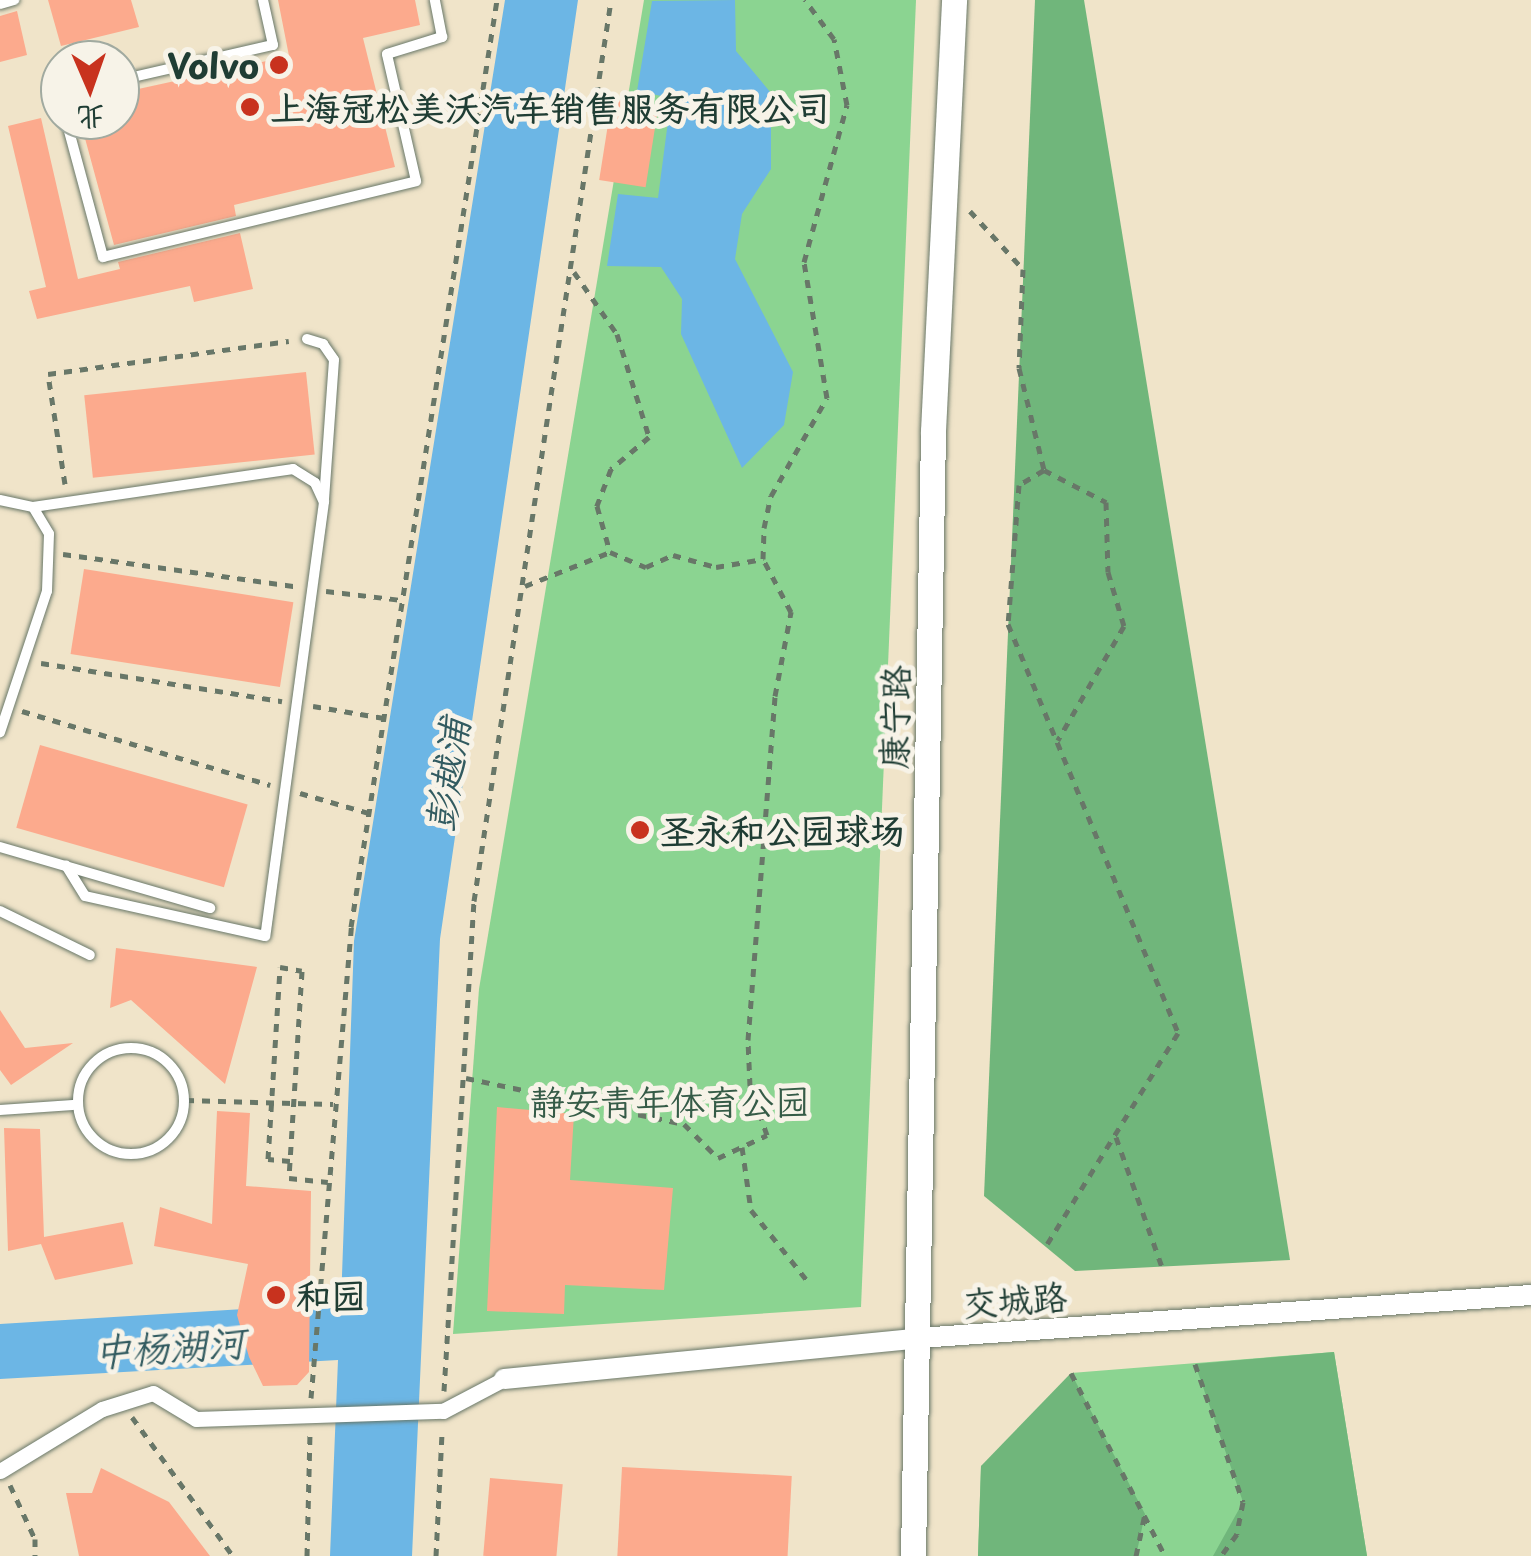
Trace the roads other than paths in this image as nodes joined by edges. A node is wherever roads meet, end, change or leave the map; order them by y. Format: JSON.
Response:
{"nodes":[{"id":1,"x":14,"y":0,"type":"edge"},
{"id":2,"x":263,"y":0,"type":"edge"},
{"id":3,"x":435,"y":0,"type":"edge"},
{"id":4,"x":954,"y":0,"type":"edge"},
{"id":5,"x":0,"y":4,"type":"edge"},
{"id":6,"x":140,"y":75,"type":"edge"},
{"id":7,"x":72,"y":140,"type":"edge"},
{"id":8,"x":307,"y":339,"type":"road end"},
{"id":9,"x":0,"y":500,"type":"edge"},
{"id":10,"x":324,"y":502,"type":"junction"},
{"id":11,"x":32,"y":507,"type":"junction"},
{"id":12,"x":0,"y":732,"type":"edge"},
{"id":13,"x":0,"y":847,"type":"edge"},
{"id":14,"x":66,"y":866,"type":"junction"},
{"id":15,"x":210,"y":908,"type":"dead end"},
{"id":16,"x":0,"y":911,"type":"edge"},
{"id":17,"x":90,"y":955,"type":"dead end"},
{"id":18,"x":73,"y":1105,"type":"junction"},
{"id":19,"x":0,"y":1110,"type":"edge"},
{"id":20,"x":1531,"y":1295,"type":"edge"},
{"id":21,"x":919,"y":1338,"type":"junction"},
{"id":22,"x":504,"y":1379,"type":"joint"},
{"id":23,"x":2,"y":1471,"type":"edge"},
{"id":24,"x":913,"y":1556,"type":"edge"}],
"edges":[{"from":1,"to":5,"type":"lane"},
{"from":2,"to":6,"type":"lane"},
{"from":3,"to":7,"type":"lane"},
{"from":4,"to":21,"type":"street","name":"康宁路"},
{"from":8,"to":10,"type":"lane"},
{"from":9,"to":11,"type":"lane"},
{"from":10,"to":11,"type":"lane"},
{"from":10,"to":14,"type":"lane"},
{"from":11,"to":12,"type":"lane"},
{"from":13,"to":14,"type":"lane"},
{"from":14,"to":15,"type":"lane"},
{"from":16,"to":17,"type":"lane"},
{"from":18,"to":18,"type":"lane"},
{"from":18,"to":19,"type":"lane"},
{"from":20,"to":21,"type":"street","name":"交城路"},
{"from":21,"to":22,"type":"street","name":"交城路"},
{"from":21,"to":24,"type":"street","name":"康宁路"},
{"from":22,"to":23,"type":"street"}]}
